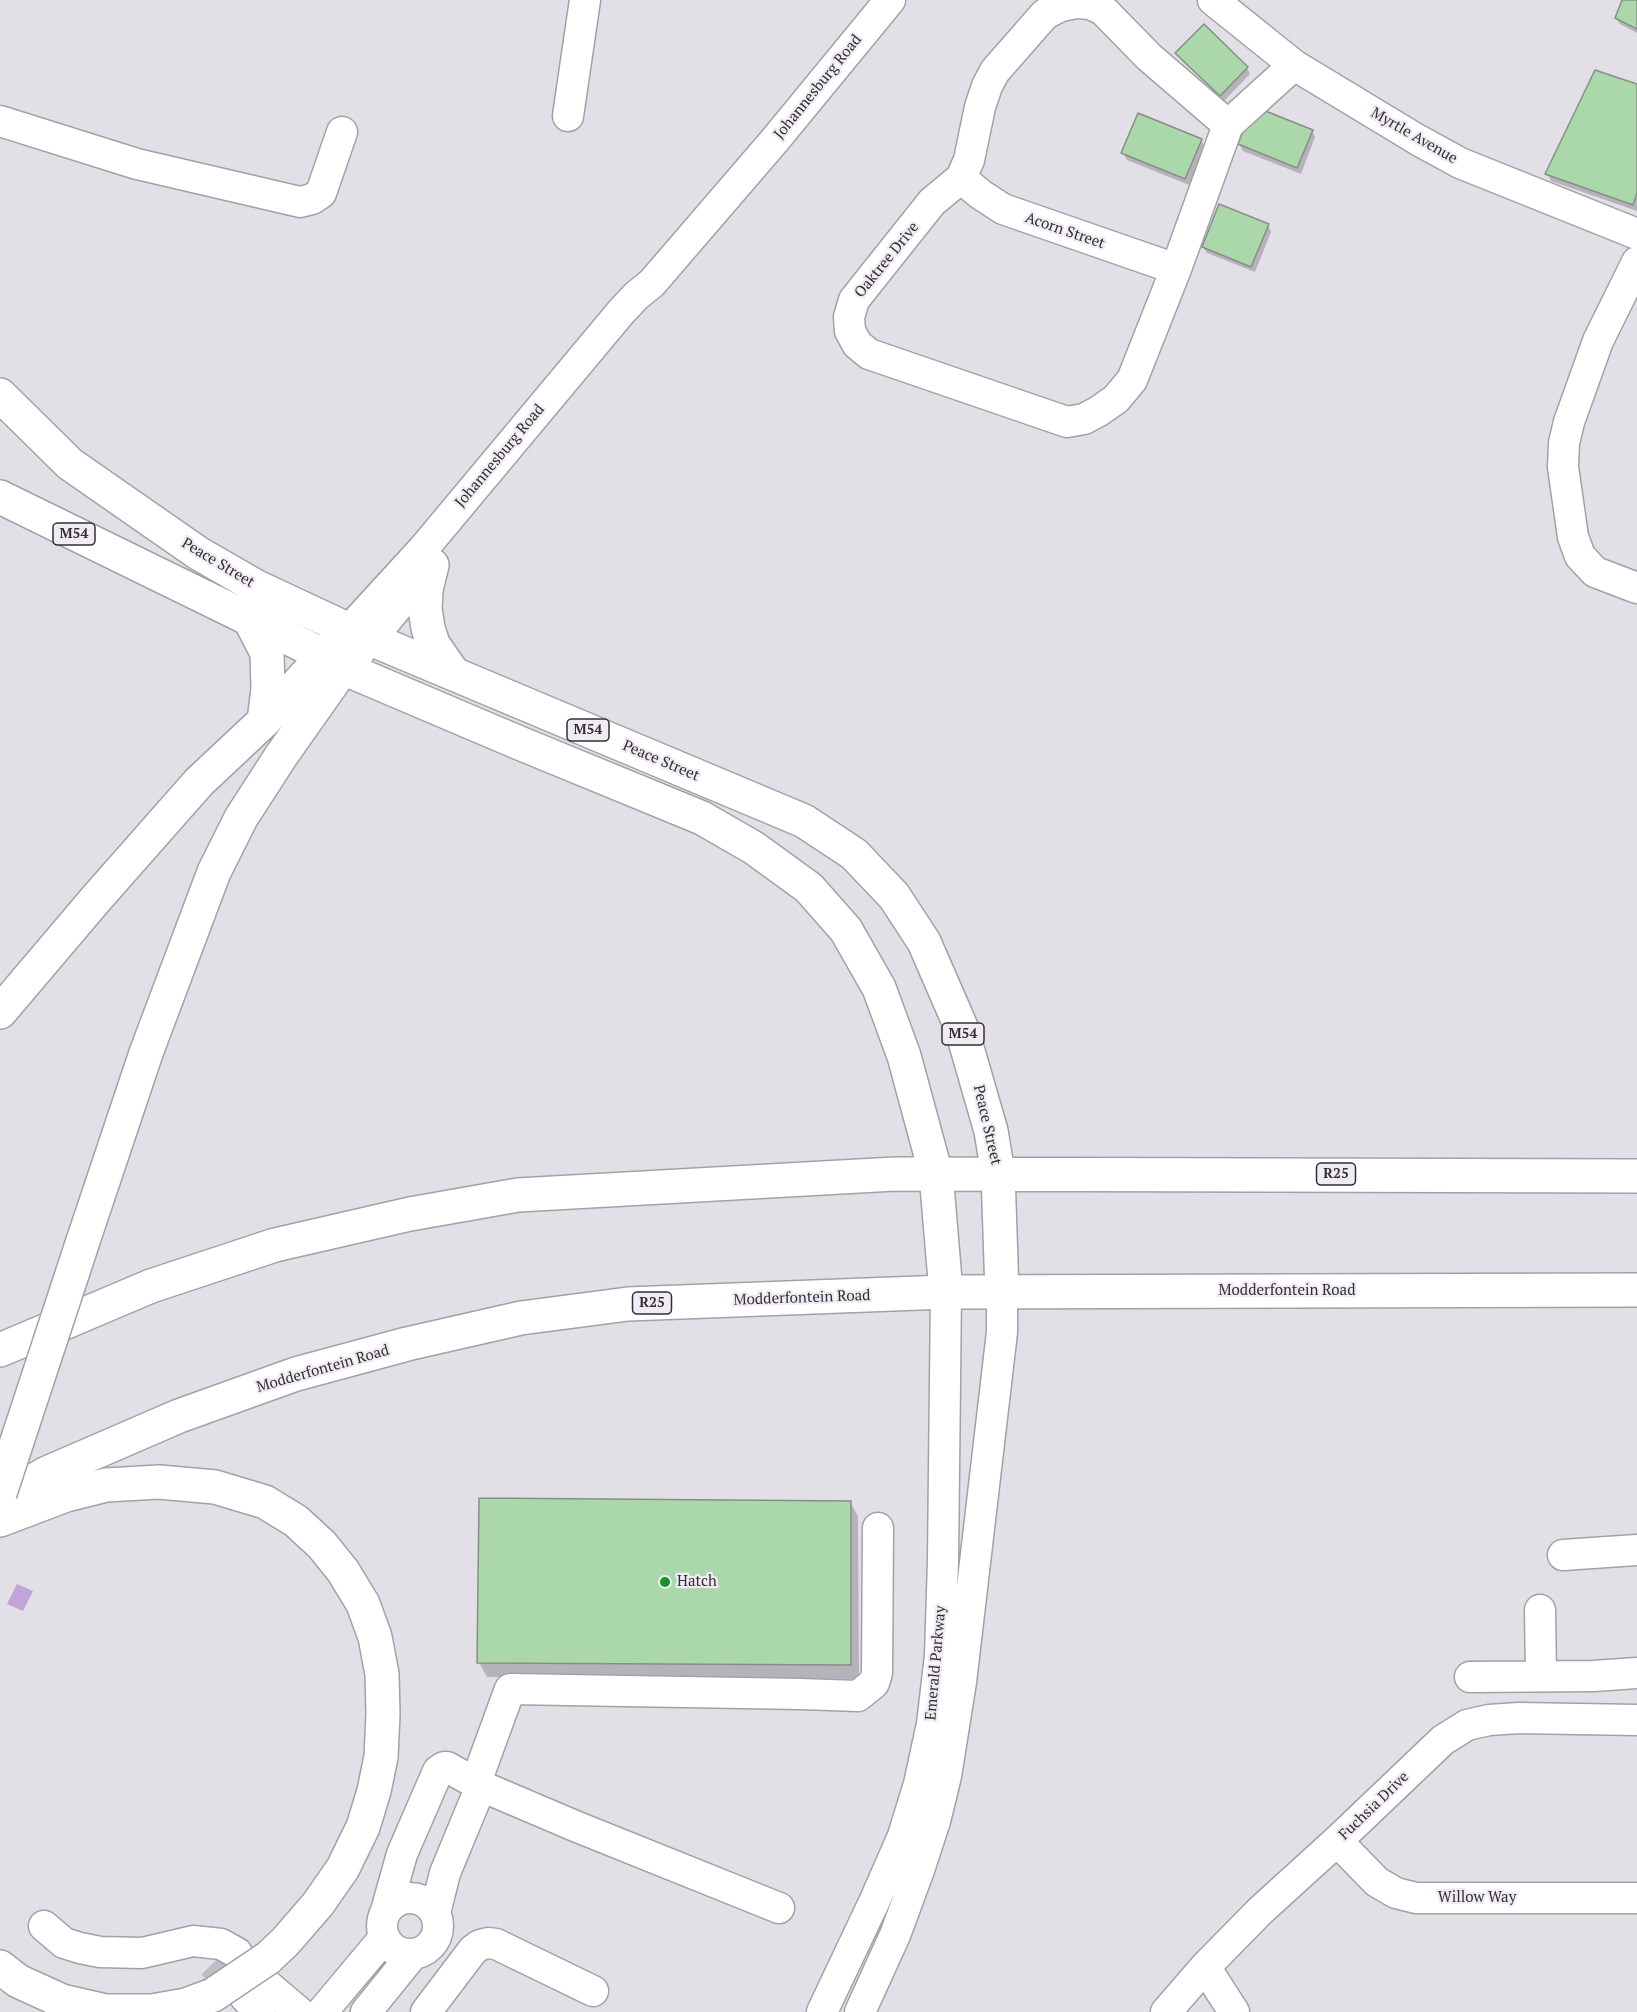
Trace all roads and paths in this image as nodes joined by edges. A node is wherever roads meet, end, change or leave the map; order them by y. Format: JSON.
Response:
{"nodes":[{"id":1,"x":585,"y":0,"type":"edge"},
{"id":2,"x":890,"y":0,"type":"edge"},
{"id":3,"x":1213,"y":0,"type":"edge"},
{"id":4,"x":1294,"y":65,"type":"junction"},
{"id":5,"x":568,"y":116,"type":"dead end"},
{"id":6,"x":0,"y":122,"type":"edge"},
{"id":7,"x":1228,"y":125,"type":"junction"},
{"id":8,"x":342,"y":132,"type":"dead end"},
{"id":9,"x":961,"y":178,"type":"junction"},
{"id":10,"x":1637,"y":234,"type":"edge"},
{"id":11,"x":1637,"y":262,"type":"edge"},
{"id":12,"x":1176,"y":270,"type":"junction"},
{"id":13,"x":652,"y":283,"type":"junction"},
{"id":14,"x":0,"y":395,"type":"edge"},
{"id":15,"x":0,"y":497,"type":"edge"},
{"id":16,"x":432,"y":566,"type":"junction"},
{"id":17,"x":1637,"y":588,"type":"edge"},
{"id":18,"x":250,"y":620,"type":"junction"},
{"id":19,"x":360,"y":634,"type":"junction"},
{"id":20,"x":333,"y":661,"type":"junction"},
{"id":21,"x":453,"y":673,"type":"junction"},
{"id":22,"x":264,"y":721,"type":"junction"},
{"id":23,"x":0,"y":1012,"type":"edge"},
{"id":24,"x":998,"y":1173,"type":"junction"},
{"id":25,"x":936,"y":1174,"type":"junction"},
{"id":26,"x":1637,"y":1176,"type":"edge"},
{"id":27,"x":1637,"y":1290,"type":"edge"},
{"id":28,"x":946,"y":1292,"type":"junction"},
{"id":29,"x":1002,"y":1292,"type":"junction"},
{"id":30,"x":0,"y":1350,"type":"edge"},
{"id":31,"x":0,"y":1493,"type":"edge"},
{"id":32,"x":0,"y":1500,"type":"edge"},
{"id":33,"x":0,"y":1520,"type":"edge"},
{"id":34,"x":878,"y":1528,"type":"dead end"},
{"id":35,"x":1637,"y":1550,"type":"edge"},
{"id":36,"x":1563,"y":1555,"type":"dead end"},
{"id":37,"x":1540,"y":1610,"type":"dead end"},
{"id":38,"x":1637,"y":1673,"type":"edge"},
{"id":39,"x":1541,"y":1676,"type":"junction"},
{"id":40,"x":1470,"y":1677,"type":"dead end"},
{"id":41,"x":1637,"y":1720,"type":"edge"},
{"id":42,"x":469,"y":1778,"type":"junction"},
{"id":43,"x":1337,"y":1841,"type":"junction"},
{"id":44,"x":1637,"y":1898,"type":"edge"},
{"id":45,"x":779,"y":1908,"type":"dead end"},
{"id":46,"x":415,"y":1917,"type":"junction"},
{"id":47,"x":44,"y":1926,"type":"dead end"},
{"id":48,"x":471,"y":1953,"type":"junction"},
{"id":49,"x":0,"y":1966,"type":"edge"},
{"id":50,"x":1205,"y":1967,"type":"junction"},
{"id":51,"x":243,"y":1980,"type":"edge"},
{"id":52,"x":574,"y":1991,"type":"dead end"},
{"id":53,"x":299,"y":2012,"type":"edge"},
{"id":54,"x":322,"y":2012,"type":"edge"},
{"id":55,"x":366,"y":2012,"type":"edge"},
{"id":56,"x":426,"y":2012,"type":"edge"},
{"id":57,"x":822,"y":2012,"type":"edge"},
{"id":58,"x":860,"y":2012,"type":"edge"},
{"id":59,"x":1166,"y":2012,"type":"edge"},
{"id":60,"x":1234,"y":2012,"type":"edge"}],
"edges":[{"from":1,"to":5,"type":"street"},
{"from":2,"to":13,"type":"street","name":"Johannesburg Road"},
{"from":3,"to":4,"type":"street","name":"Myrtle Avenue"},
{"from":4,"to":7,"type":"street","name":"Oaktree Drive"},
{"from":4,"to":10,"type":"street","name":"Myrtle Avenue"},
{"from":6,"to":8,"type":"street"},
{"from":7,"to":9,"type":"street"},
{"from":7,"to":12,"type":"street","name":"Oaktree Drive"},
{"from":9,"to":12,"type":"street","name":"Acorn Street"},
{"from":9,"to":12,"type":"street","name":"Oaktree Drive"},
{"from":11,"to":17,"type":"street"},
{"from":13,"to":16,"type":"street","name":"Johannesburg Road"},
{"from":13,"to":19,"type":"street","name":"Johannesburg Road"},
{"from":14,"to":19,"type":"main road","name":"Peace Street","number":"M54"},
{"from":15,"to":18,"type":"main road","number":"M54"},
{"from":16,"to":19,"type":"street","name":"Johannesburg Road"},
{"from":16,"to":21,"type":"main road"},
{"from":18,"to":20,"type":"main road","number":"M54"},
{"from":18,"to":22,"type":"main road"},
{"from":19,"to":20,"type":"main road"},
{"from":19,"to":21,"type":"main road","name":"Peace Street","number":"M54"},
{"from":20,"to":22,"type":"main road"},
{"from":20,"to":25,"type":"main road","number":"M54"},
{"from":20,"to":31,"type":"main road","bridge":true},
{"from":21,"to":24,"type":"main road","name":"Peace Street","number":"M54"},
{"from":22,"to":23,"type":"main road"},
{"from":24,"to":25,"type":"main road","number":"R25"},
{"from":24,"to":26,"type":"main road","number":"R25"},
{"from":24,"to":29,"type":"main road","name":"Peace Street","number":"M54"},
{"from":25,"to":28,"type":"main road","number":"M54"},
{"from":25,"to":30,"type":"main road","number":"R25"},
{"from":27,"to":29,"type":"main road","name":"Modderfontein Road","number":"R25"},
{"from":28,"to":29,"type":"main road","name":"Modderfontein Road","number":"R25"},
{"from":28,"to":32,"type":"main road","name":"Modderfontein Road","number":"R25"},
{"from":28,"to":57,"type":"street","name":"Emerald Parkway"},
{"from":29,"to":58,"type":"street","name":"Emerald Parkway"},
{"from":33,"to":51,"type":"main road"},
{"from":34,"to":42,"type":"street"},
{"from":35,"to":36,"type":"street"},
{"from":37,"to":39,"type":"street"},
{"from":38,"to":39,"type":"street"},
{"from":39,"to":40,"type":"street"},
{"from":41,"to":43,"type":"street","name":"Fuchsia Drive"},
{"from":42,"to":45,"type":"street"},
{"from":42,"to":46,"type":"street"},
{"from":42,"to":46,"type":"street"},
{"from":43,"to":44,"type":"street","name":"Willow Way"},
{"from":43,"to":50,"type":"street","name":"Fuchsia Drive"},
{"from":46,"to":48,"type":"street"},
{"from":46,"to":54,"type":"street"},
{"from":46,"to":55,"type":"street"},
{"from":47,"to":51,"type":"street"},
{"from":48,"to":52,"type":"street"},
{"from":48,"to":56,"type":"street"},
{"from":49,"to":51,"type":"main road"},
{"from":50,"to":59,"type":"street","name":"Fuchsia Drive"},
{"from":50,"to":60,"type":"street"},
{"from":51,"to":53,"type":"street"}]}
